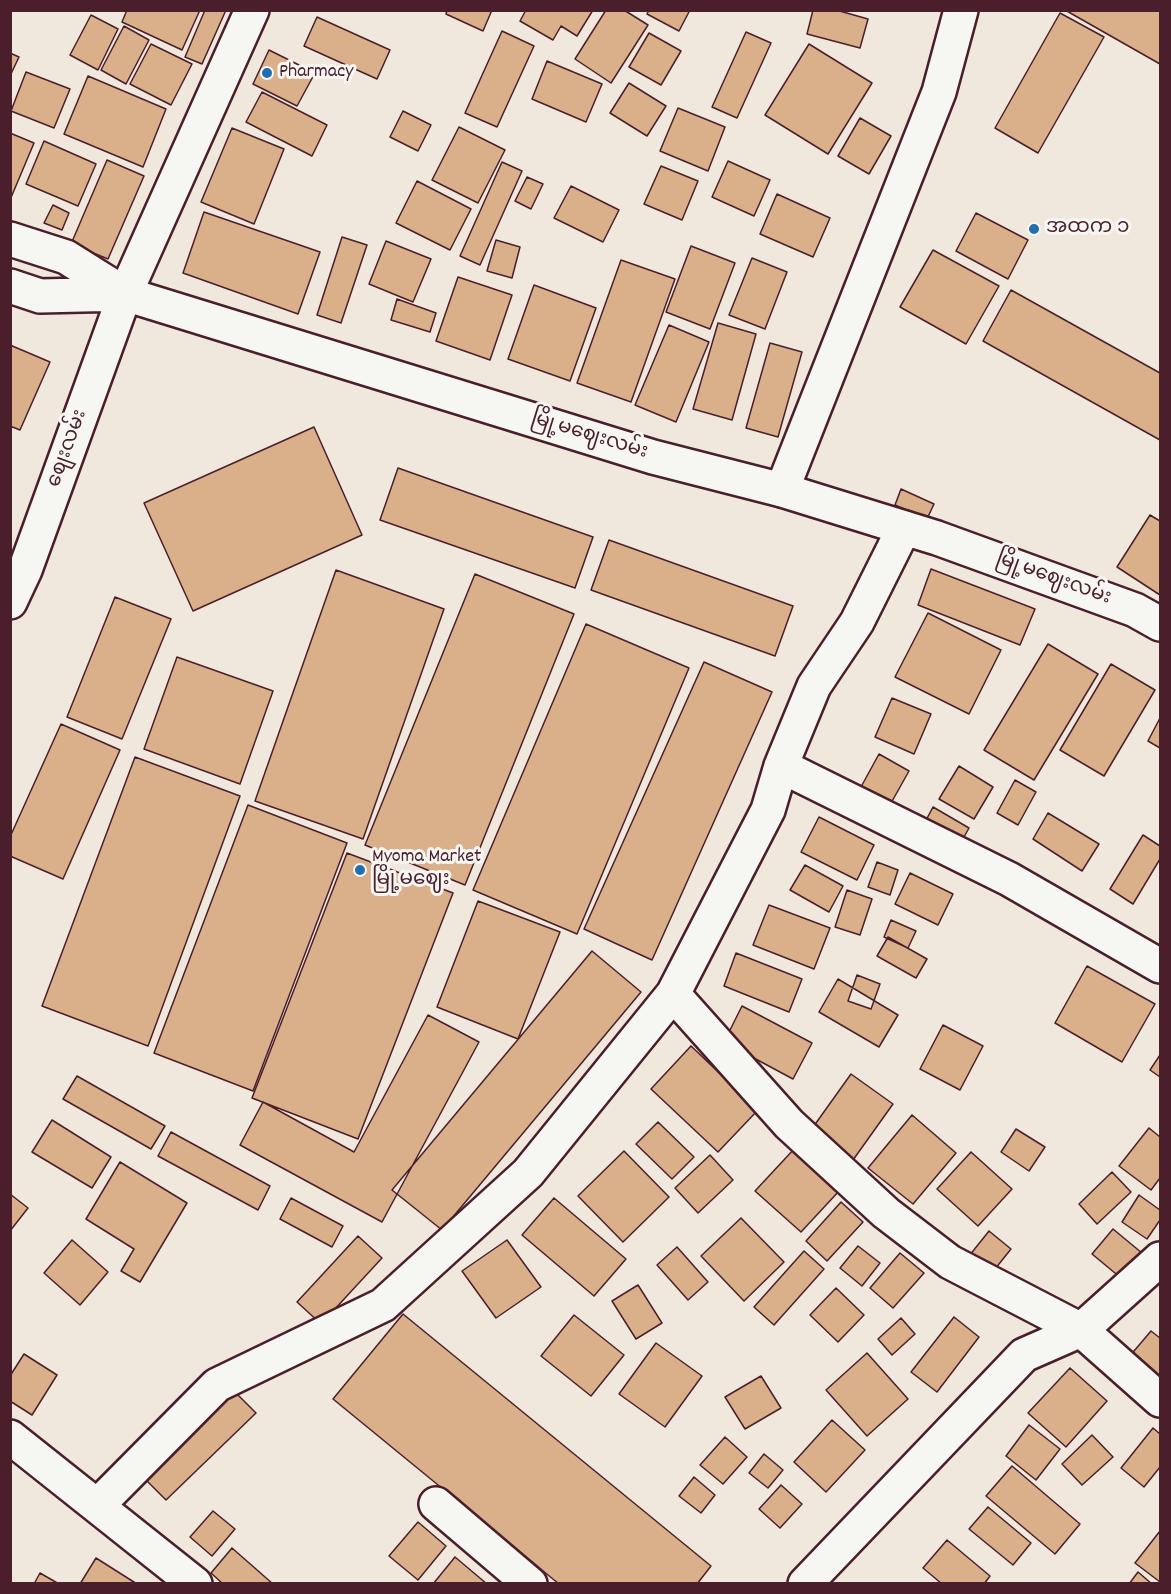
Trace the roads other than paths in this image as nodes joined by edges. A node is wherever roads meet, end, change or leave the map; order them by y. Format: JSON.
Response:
{"nodes":[{"id":1,"x":252,"y":10,"type":"edge"},
{"id":2,"x":961,"y":10,"type":"edge"},
{"id":3,"x":10,"y":239,"type":"edge"},
{"id":4,"x":10,"y":286,"type":"edge"},
{"id":5,"x":125,"y":294,"type":"junction"},
{"id":6,"x":782,"y":490,"type":"junction"},
{"id":7,"x":904,"y":528,"type":"junction"},
{"id":8,"x":18,"y":567,"type":"edge"},
{"id":9,"x":10,"y":602,"type":"edge"},
{"id":10,"x":1161,"y":624,"type":"edge"},
{"id":11,"x":781,"y":766,"type":"junction"},
{"id":12,"x":1161,"y":966,"type":"edge"},
{"id":13,"x":673,"y":994,"type":"junction"},
{"id":14,"x":1161,"y":1259,"type":"edge"},
{"id":15,"x":1082,"y":1330,"type":"junction"},
{"id":16,"x":1161,"y":1400,"type":"edge"},
{"id":17,"x":10,"y":1437,"type":"edge"},
{"id":18,"x":436,"y":1504,"type":"dead end"},
{"id":19,"x":98,"y":1505,"type":"junction"},
{"id":20,"x":195,"y":1584,"type":"edge"},
{"id":21,"x":530,"y":1584,"type":"edge"},
{"id":22,"x":805,"y":1584,"type":"edge"}],
"edges":[{"from":1,"to":5,"type":"street","name":"စျေးလမ်း"},
{"from":2,"to":6,"type":"street"},
{"from":3,"to":5,"type":"street"},
{"from":4,"to":5,"type":"street","name":"မြို့မဈေးလမ်း"},
{"from":5,"to":6,"type":"street","name":"မြို့မဈေးလမ်း"},
{"from":5,"to":8,"type":"street","name":"စျေးလမ်း"},
{"from":6,"to":7,"type":"street","name":"မြို့မဈေးလမ်း"},
{"from":7,"to":10,"type":"street","name":"မြို့မဈေးလမ်း"},
{"from":7,"to":11,"type":"street"},
{"from":8,"to":9,"type":"street","name":"စျေးလမ်း"},
{"from":11,"to":12,"type":"street"},
{"from":11,"to":13,"type":"street"},
{"from":13,"to":15,"type":"street"},
{"from":13,"to":19,"type":"street"},
{"from":14,"to":15,"type":"street"},
{"from":15,"to":16,"type":"street"},
{"from":15,"to":22,"type":"street"},
{"from":17,"to":19,"type":"street"},
{"from":18,"to":21,"type":"street"},
{"from":19,"to":20,"type":"street"}]}
